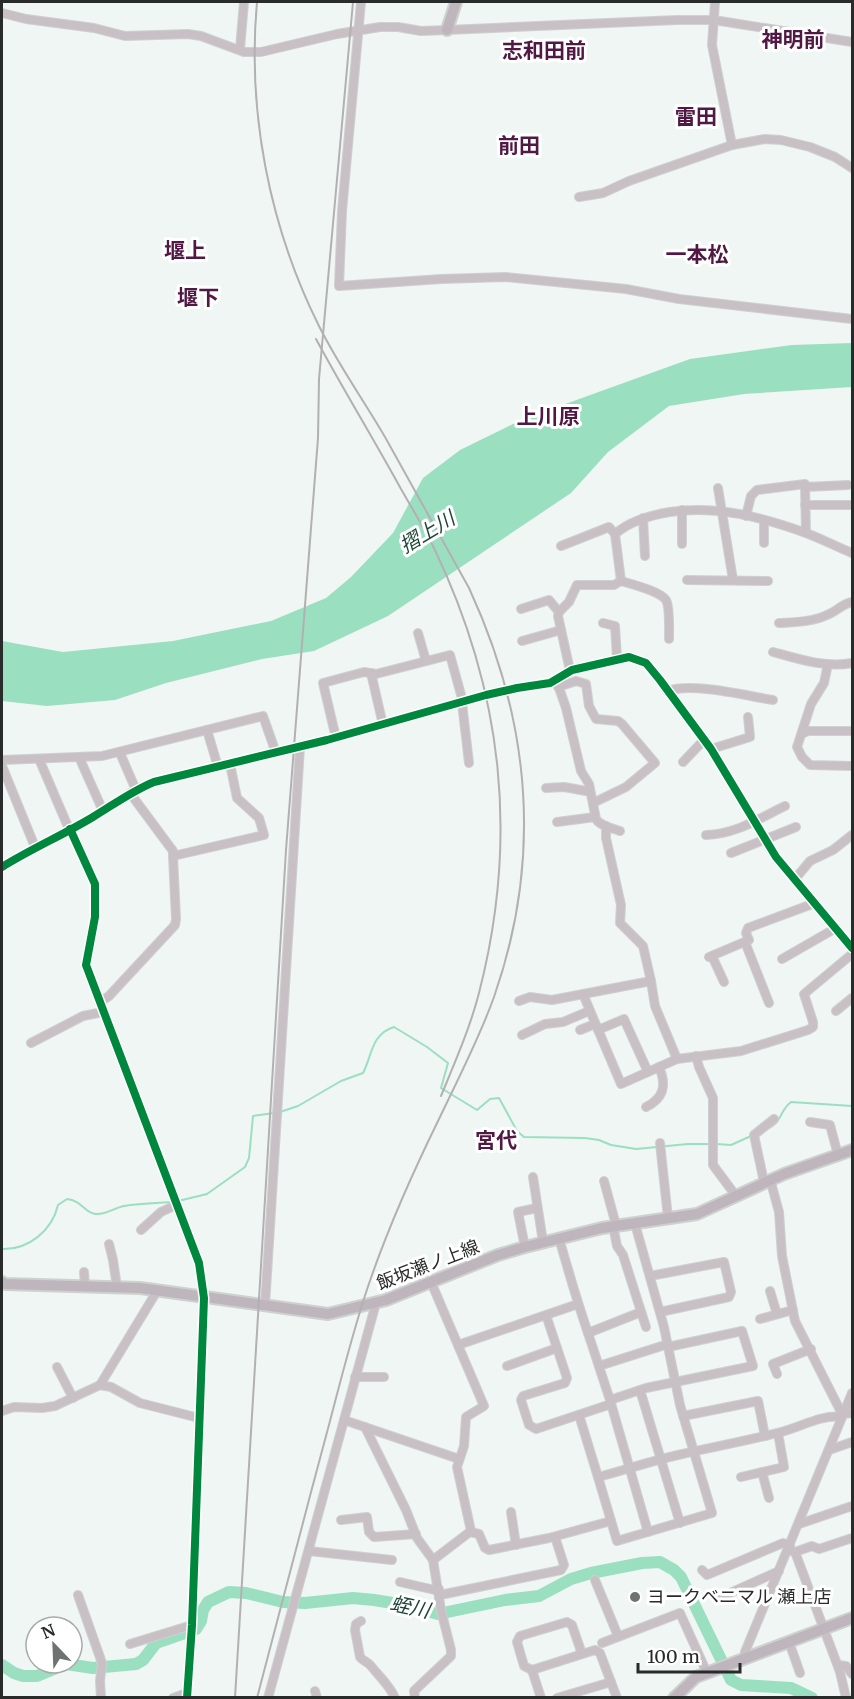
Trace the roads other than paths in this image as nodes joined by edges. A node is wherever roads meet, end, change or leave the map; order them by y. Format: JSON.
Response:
{"nodes":[{"id":1,"x":244,"y":2,"type":"edge"},
{"id":2,"x":361,"y":2,"type":"edge"},
{"id":3,"x":456,"y":2,"type":"edge"},
{"id":4,"x":715,"y":2,"type":"edge"},
{"id":5,"x":2,"y":13,"type":"edge"},
{"id":6,"x":714,"y":20,"type":"junction"},
{"id":7,"x":359,"y":30,"type":"junction"},
{"id":8,"x":447,"y":30,"type":"junction"},
{"id":9,"x":852,"y":42,"type":"edge"},
{"id":10,"x":240,"y":49,"type":"junction"},
{"id":11,"x":732,"y":145,"type":"junction"},
{"id":12,"x":852,"y":168,"type":"edge"},
{"id":13,"x":579,"y":197,"type":"dead end"},
{"id":14,"x":852,"y":319,"type":"edge"},
{"id":15,"x":848,"y":485,"type":"dead end"},
{"id":16,"x":805,"y":487,"type":"junction"},
{"id":17,"x":718,"y":488,"type":"dead end"},
{"id":18,"x":805,"y":505,"type":"junction"},
{"id":19,"x":852,"y":505,"type":"edge"},
{"id":20,"x":682,"y":510,"type":"junction"},
{"id":21,"x":720,"y":510,"type":"junction"},
{"id":22,"x":746,"y":516,"type":"junction"},
{"id":23,"x":643,"y":518,"type":"junction"},
{"id":24,"x":764,"y":520,"type":"junction"},
{"id":25,"x":806,"y":533,"type":"junction"},
{"id":26,"x":615,"y":534,"type":"junction"},
{"id":27,"x":765,"y":543,"type":"dead end"},
{"id":28,"x":682,"y":544,"type":"dead end"},
{"id":29,"x":561,"y":546,"type":"dead end"},
{"id":30,"x":852,"y":553,"type":"edge"},
{"id":31,"x":645,"y":556,"type":"dead end"},
{"id":32,"x":687,"y":580,"type":"dead end"},
{"id":33,"x":733,"y":580,"type":"junction"},
{"id":34,"x":621,"y":581,"type":"junction"},
{"id":35,"x":768,"y":581,"type":"dead end"},
{"id":36,"x":852,"y":602,"type":"edge"},
{"id":37,"x":521,"y":609,"type":"dead end"},
{"id":38,"x":559,"y":612,"type":"junction"},
{"id":39,"x":603,"y":623,"type":"dead end"},
{"id":40,"x":779,"y":623,"type":"dead end"},
{"id":41,"x":561,"y":630,"type":"junction"},
{"id":42,"x":418,"y":633,"type":"dead end"},
{"id":43,"x":669,"y":639,"type":"dead end"},
{"id":44,"x":522,"y":641,"type":"dead end"},
{"id":45,"x":773,"y":652,"type":"dead end"},
{"id":46,"x":617,"y":658,"type":"junction"},
{"id":47,"x":426,"y":661,"type":"junction"},
{"id":48,"x":852,"y":663,"type":"edge"},
{"id":49,"x":828,"y":664,"type":"junction"},
{"id":50,"x":572,"y":670,"type":"junction"},
{"id":51,"x":371,"y":673,"type":"junction"},
{"id":52,"x":557,"y":684,"type":"junction"},
{"id":53,"x":668,"y":691,"type":"junction"},
{"id":54,"x":774,"y":700,"type":"dead end"},
{"id":55,"x":462,"y":703,"type":"junction"},
{"id":56,"x":748,"y":717,"type":"dead end"},
{"id":57,"x":383,"y":725,"type":"junction"},
{"id":58,"x":207,"y":730,"type":"junction"},
{"id":59,"x":852,"y":731,"type":"edge"},
{"id":60,"x":802,"y":733,"type":"junction"},
{"id":61,"x":336,"y":738,"type":"junction"},
{"id":62,"x":704,"y":740,"type":"junction"},
{"id":63,"x":300,"y":747,"type":"junction"},
{"id":64,"x":711,"y":749,"type":"junction"},
{"id":65,"x":120,"y":753,"type":"junction"},
{"id":66,"x":276,"y":753,"type":"junction"},
{"id":67,"x":80,"y":757,"type":"junction"},
{"id":68,"x":39,"y":759,"type":"junction"},
{"id":69,"x":2,"y":760,"type":"edge"},
{"id":70,"x":683,"y":762,"type":"dead end"},
{"id":71,"x":469,"y":763,"type":"dead end"},
{"id":72,"x":230,"y":764,"type":"junction"},
{"id":73,"x":2,"y":766,"type":"edge"},
{"id":74,"x":852,"y":766,"type":"edge"},
{"id":75,"x":218,"y":767,"type":"junction"},
{"id":76,"x":546,"y":788,"type":"dead end"},
{"id":77,"x":590,"y":790,"type":"junction"},
{"id":78,"x":133,"y":792,"type":"junction"},
{"id":79,"x":593,"y":803,"type":"junction"},
{"id":80,"x":785,"y":806,"type":"dead end"},
{"id":81,"x":103,"y":811,"type":"junction"},
{"id":82,"x":596,"y":817,"type":"junction"},
{"id":83,"x":557,"y":822,"type":"dead end"},
{"id":84,"x":755,"y":822,"type":"junction"},
{"id":85,"x":606,"y":826,"type":"junction"},
{"id":86,"x":796,"y":827,"type":"dead end"},
{"id":87,"x":70,"y":829,"type":"junction"},
{"id":88,"x":620,"y":831,"type":"dead end"},
{"id":89,"x":706,"y":835,"type":"dead end"},
{"id":90,"x":852,"y":835,"type":"edge"},
{"id":91,"x":765,"y":839,"type":"junction"},
{"id":92,"x":34,"y":847,"type":"junction"},
{"id":93,"x":731,"y":854,"type":"dead end"},
{"id":94,"x":173,"y":856,"type":"junction"},
{"id":95,"x":2,"y":866,"type":"edge"},
{"id":96,"x":795,"y":879,"type":"junction"},
{"id":97,"x":815,"y":903,"type":"junction"},
{"id":98,"x":836,"y":928,"type":"junction"},
{"id":99,"x":745,"y":942,"type":"junction"},
{"id":100,"x":852,"y":948,"type":"edge"},
{"id":101,"x":852,"y":954,"type":"edge"},
{"id":102,"x":782,"y":959,"type":"dead end"},
{"id":103,"x":651,"y":981,"type":"junction"},
{"id":104,"x":724,"y":982,"type":"dead end"},
{"id":105,"x":583,"y":994,"type":"junction"},
{"id":106,"x":852,"y":998,"type":"edge"},
{"id":107,"x":519,"y":1000,"type":"dead end"},
{"id":108,"x":100,"y":1002,"type":"junction"},
{"id":109,"x":769,"y":1003,"type":"dead end"},
{"id":110,"x":589,"y":1011,"type":"junction"},
{"id":111,"x":836,"y":1011,"type":"dead end"},
{"id":112,"x":103,"y":1012,"type":"junction"},
{"id":113,"x":596,"y":1027,"type":"junction"},
{"id":114,"x":580,"y":1030,"type":"dead end"},
{"id":115,"x":522,"y":1035,"type":"dead end"},
{"id":116,"x":31,"y":1043,"type":"dead end"},
{"id":117,"x":696,"y":1056,"type":"junction"},
{"id":118,"x":677,"y":1059,"type":"junction"},
{"id":119,"x":659,"y":1067,"type":"junction"},
{"id":120,"x":648,"y":1072,"type":"junction"},
{"id":121,"x":646,"y":1107,"type":"dead end"},
{"id":122,"x":774,"y":1119,"type":"dead end"},
{"id":123,"x":810,"y":1122,"type":"dead end"},
{"id":124,"x":660,"y":1143,"type":"dead end"},
{"id":125,"x":852,"y":1150,"type":"edge"},
{"id":126,"x":838,"y":1155,"type":"junction"},
{"id":127,"x":533,"y":1177,"type":"dead end"},
{"id":128,"x":604,"y":1181,"type":"dead end"},
{"id":129,"x":767,"y":1181,"type":"junction"},
{"id":130,"x":736,"y":1196,"type":"junction"},
{"id":131,"x":176,"y":1205,"type":"junction"},
{"id":132,"x":537,"y":1208,"type":"junction"},
{"id":133,"x":668,"y":1218,"type":"junction"},
{"id":134,"x":635,"y":1224,"type":"junction"},
{"id":135,"x":615,"y":1225,"type":"junction"},
{"id":136,"x":141,"y":1230,"type":"dead end"},
{"id":137,"x":559,"y":1238,"type":"junction"},
{"id":138,"x":543,"y":1242,"type":"junction"},
{"id":139,"x":109,"y":1244,"type":"dead end"},
{"id":140,"x":525,"y":1247,"type":"junction"},
{"id":141,"x":84,"y":1272,"type":"dead end"},
{"id":142,"x":650,"y":1276,"type":"junction"},
{"id":143,"x":431,"y":1282,"type":"junction"},
{"id":144,"x":3,"y":1285,"type":"edge"},
{"id":145,"x":85,"y":1287,"type":"junction"},
{"id":146,"x":117,"y":1287,"type":"junction"},
{"id":147,"x":770,"y":1291,"type":"dead end"},
{"id":148,"x":157,"y":1292,"type":"junction"},
{"id":149,"x":204,"y":1298,"type":"junction"},
{"id":150,"x":376,"y":1303,"type":"junction"},
{"id":151,"x":578,"y":1304,"type":"junction"},
{"id":152,"x":265,"y":1306,"type":"junction"},
{"id":153,"x":793,"y":1310,"type":"junction"},
{"id":154,"x":641,"y":1312,"type":"junction"},
{"id":155,"x":660,"y":1312,"type":"junction"},
{"id":156,"x":777,"y":1314,"type":"junction"},
{"id":157,"x":546,"y":1315,"type":"junction"},
{"id":158,"x":760,"y":1319,"type":"dead end"},
{"id":159,"x":646,"y":1327,"type":"dead end"},
{"id":160,"x":588,"y":1333,"type":"junction"},
{"id":161,"x":458,"y":1345,"type":"junction"},
{"id":162,"x":668,"y":1345,"type":"junction"},
{"id":163,"x":557,"y":1348,"type":"junction"},
{"id":164,"x":811,"y":1349,"type":"junction"},
{"id":165,"x":507,"y":1366,"type":"dead end"},
{"id":166,"x":599,"y":1366,"type":"junction"},
{"id":167,"x":57,"y":1367,"type":"dead end"},
{"id":168,"x":777,"y":1374,"type":"dead end"},
{"id":169,"x":356,"y":1377,"type":"junction"},
{"id":170,"x":384,"y":1377,"type":"dead end"},
{"id":171,"x":675,"y":1383,"type":"junction"},
{"id":172,"x":100,"y":1385,"type":"junction"},
{"id":173,"x":640,"y":1390,"type":"junction"},
{"id":174,"x":852,"y":1393,"type":"edge"},
{"id":175,"x":73,"y":1398,"type":"junction"},
{"id":176,"x":611,"y":1402,"type":"junction"},
{"id":177,"x":2,"y":1411,"type":"edge"},
{"id":178,"x":852,"y":1413,"type":"edge"},
{"id":179,"x":579,"y":1414,"type":"junction"},
{"id":180,"x":683,"y":1416,"type":"junction"},
{"id":181,"x":843,"y":1416,"type":"junction"},
{"id":182,"x":199,"y":1418,"type":"junction"},
{"id":183,"x":344,"y":1420,"type":"junction"},
{"id":184,"x":365,"y":1427,"type":"junction"},
{"id":185,"x":778,"y":1433,"type":"junction"},
{"id":186,"x":765,"y":1436,"type":"junction"},
{"id":187,"x":852,"y":1442,"type":"edge"},
{"id":188,"x":829,"y":1450,"type":"junction"},
{"id":189,"x":694,"y":1451,"type":"junction"},
{"id":190,"x":459,"y":1459,"type":"junction"},
{"id":191,"x":662,"y":1459,"type":"junction"},
{"id":192,"x":630,"y":1468,"type":"junction"},
{"id":193,"x":762,"y":1472,"type":"junction"},
{"id":194,"x":598,"y":1477,"type":"junction"},
{"id":195,"x":741,"y":1477,"type":"dead end"},
{"id":196,"x":770,"y":1498,"type":"dead end"},
{"id":197,"x":852,"y":1506,"type":"edge"},
{"id":198,"x":511,"y":1512,"type":"dead end"},
{"id":199,"x":341,"y":1520,"type":"dead end"},
{"id":200,"x":611,"y":1521,"type":"junction"},
{"id":201,"x":680,"y":1522,"type":"junction"},
{"id":202,"x":799,"y":1524,"type":"junction"},
{"id":203,"x":470,"y":1532,"type":"junction"},
{"id":204,"x":648,"y":1532,"type":"junction"},
{"id":205,"x":416,"y":1534,"type":"junction"},
{"id":206,"x":555,"y":1537,"type":"junction"},
{"id":207,"x":852,"y":1538,"type":"edge"},
{"id":208,"x":516,"y":1545,"type":"junction"},
{"id":209,"x":791,"y":1549,"type":"junction"},
{"id":210,"x":309,"y":1551,"type":"junction"},
{"id":211,"x":392,"y":1560,"type":"dead end"},
{"id":212,"x":433,"y":1560,"type":"junction"},
{"id":213,"x":702,"y":1570,"type":"dead end"},
{"id":214,"x":779,"y":1571,"type":"junction"},
{"id":215,"x":596,"y":1580,"type":"dead end"},
{"id":216,"x":400,"y":1582,"type":"dead end"},
{"id":217,"x":440,"y":1592,"type":"junction"},
{"id":218,"x":78,"y":1595,"type":"dead end"},
{"id":219,"x":719,"y":1598,"type":"dead end"},
{"id":220,"x":852,"y":1618,"type":"edge"},
{"id":221,"x":361,"y":1621,"type":"dead end"},
{"id":222,"x":825,"y":1628,"type":"junction"},
{"id":223,"x":192,"y":1630,"type":"junction"},
{"id":224,"x":618,"y":1636,"type":"junction"},
{"id":225,"x":602,"y":1642,"type":"dead end"},
{"id":226,"x":789,"y":1642,"type":"junction"},
{"id":227,"x":130,"y":1644,"type":"dead end"},
{"id":228,"x":582,"y":1654,"type":"junction"},
{"id":229,"x":744,"y":1659,"type":"junction"},
{"id":230,"x":838,"y":1665,"type":"junction"},
{"id":231,"x":532,"y":1670,"type":"junction"},
{"id":232,"x":800,"y":1672,"type":"dead end"},
{"id":233,"x":707,"y":1673,"type":"junction"},
{"id":234,"x":852,"y":1674,"type":"edge"},
{"id":235,"x":610,"y":1682,"type":"junction"},
{"id":236,"x":187,"y":1695,"type":"edge"},
{"id":237,"x":100,"y":1698,"type":"edge"},
{"id":238,"x":173,"y":1698,"type":"edge"},
{"id":239,"x":268,"y":1698,"type":"edge"},
{"id":240,"x":395,"y":1698,"type":"edge"},
{"id":241,"x":415,"y":1698,"type":"edge"},
{"id":242,"x":541,"y":1698,"type":"edge"},
{"id":243,"x":557,"y":1698,"type":"edge"},
{"id":244,"x":617,"y":1698,"type":"edge"},
{"id":245,"x":674,"y":1698,"type":"edge"},
{"id":246,"x":846,"y":1698,"type":"edge"}],
"edges":[{"from":1,"to":10,"type":"street"},
{"from":2,"to":7,"type":"street"},
{"from":3,"to":8,"type":"main road"},
{"from":4,"to":6,"type":"street"},
{"from":5,"to":10,"type":"street"},
{"from":6,"to":8,"type":"street"},
{"from":6,"to":9,"type":"street"},
{"from":6,"to":11,"type":"street"},
{"from":7,"to":8,"type":"street"},
{"from":7,"to":10,"type":"street"},
{"from":7,"to":14,"type":"street"},
{"from":11,"to":12,"type":"street"},
{"from":11,"to":13,"type":"street"},
{"from":15,"to":16,"type":"street"},
{"from":16,"to":18,"type":"street"},
{"from":16,"to":22,"type":"street"},
{"from":17,"to":21,"type":"street"},
{"from":18,"to":19,"type":"street"},
{"from":18,"to":25,"type":"street"},
{"from":20,"to":21,"type":"street"},
{"from":20,"to":23,"type":"street"},
{"from":20,"to":28,"type":"street"},
{"from":21,"to":22,"type":"street"},
{"from":21,"to":33,"type":"street"},
{"from":22,"to":24,"type":"street"},
{"from":23,"to":26,"type":"street"},
{"from":23,"to":31,"type":"street"},
{"from":24,"to":25,"type":"street"},
{"from":24,"to":27,"type":"street"},
{"from":25,"to":30,"type":"street"},
{"from":26,"to":29,"type":"street"},
{"from":26,"to":34,"type":"street"},
{"from":32,"to":33,"type":"street"},
{"from":33,"to":35,"type":"street"},
{"from":34,"to":38,"type":"street"},
{"from":34,"to":43,"type":"street"},
{"from":36,"to":40,"type":"street"},
{"from":37,"to":38,"type":"street"},
{"from":38,"to":41,"type":"street"},
{"from":39,"to":46,"type":"street"},
{"from":41,"to":44,"type":"street"},
{"from":41,"to":50,"type":"street"},
{"from":42,"to":47,"type":"street"},
{"from":45,"to":49,"type":"street"},
{"from":46,"to":50,"type":"street"},
{"from":46,"to":53,"type":"street"},
{"from":47,"to":51,"type":"street"},
{"from":47,"to":55,"type":"street"},
{"from":48,"to":49,"type":"street"},
{"from":49,"to":60,"type":"street"},
{"from":50,"to":52,"type":"street"},
{"from":51,"to":57,"type":"street"},
{"from":51,"to":61,"type":"street"},
{"from":52,"to":55,"type":"street"},
{"from":52,"to":77,"type":"street"},
{"from":52,"to":79,"type":"street"},
{"from":53,"to":54,"type":"street"},
{"from":53,"to":62,"type":"street"},
{"from":55,"to":57,"type":"street"},
{"from":55,"to":71,"type":"street"},
{"from":56,"to":64,"type":"street"},
{"from":57,"to":61,"type":"street"},
{"from":58,"to":65,"type":"street"},
{"from":58,"to":66,"type":"street"},
{"from":58,"to":75,"type":"street"},
{"from":59,"to":60,"type":"street"},
{"from":60,"to":74,"type":"street"},
{"from":61,"to":63,"type":"street"},
{"from":62,"to":64,"type":"street"},
{"from":62,"to":70,"type":"street"},
{"from":63,"to":66,"type":"street"},
{"from":63,"to":152,"type":"street"},
{"from":64,"to":84,"type":"street"},
{"from":65,"to":67,"type":"street"},
{"from":65,"to":78,"type":"street"},
{"from":66,"to":72,"type":"street"},
{"from":67,"to":68,"type":"street"},
{"from":67,"to":81,"type":"street"},
{"from":68,"to":69,"type":"street"},
{"from":68,"to":87,"type":"street"},
{"from":72,"to":75,"type":"street"},
{"from":72,"to":94,"type":"street"},
{"from":73,"to":92,"type":"street"},
{"from":75,"to":78,"type":"street"},
{"from":76,"to":77,"type":"street"},
{"from":77,"to":79,"type":"street"},
{"from":78,"to":81,"type":"street"},
{"from":78,"to":94,"type":"street"},
{"from":79,"to":82,"type":"street"},
{"from":80,"to":84,"type":"street"},
{"from":81,"to":87,"type":"street"},
{"from":82,"to":83,"type":"street"},
{"from":82,"to":85,"type":"street"},
{"from":84,"to":89,"type":"street"},
{"from":84,"to":91,"type":"street"},
{"from":85,"to":88,"type":"street"},
{"from":85,"to":103,"type":"street"},
{"from":86,"to":91,"type":"street"},
{"from":87,"to":92,"type":"street"},
{"from":87,"to":108,"type":"street"},
{"from":90,"to":96,"type":"street"},
{"from":91,"to":93,"type":"street"},
{"from":91,"to":96,"type":"street"},
{"from":92,"to":95,"type":"street"},
{"from":94,"to":108,"type":"street"},
{"from":96,"to":97,"type":"street"},
{"from":97,"to":98,"type":"street"},
{"from":97,"to":99,"type":"street"},
{"from":98,"to":100,"type":"street"},
{"from":98,"to":102,"type":"street"},
{"from":99,"to":104,"type":"street"},
{"from":99,"to":109,"type":"street"},
{"from":101,"to":117,"type":"street"},
{"from":103,"to":105,"type":"street"},
{"from":103,"to":118,"type":"street"},
{"from":105,"to":107,"type":"street"},
{"from":105,"to":110,"type":"street"},
{"from":106,"to":111,"type":"street"},
{"from":108,"to":112,"type":"street"},
{"from":110,"to":113,"type":"street"},
{"from":110,"to":115,"type":"street"},
{"from":112,"to":116,"type":"street"},
{"from":112,"to":131,"type":"street"},
{"from":113,"to":114,"type":"street"},
{"from":113,"to":120,"type":"street"},
{"from":113,"to":120,"type":"street"},
{"from":117,"to":118,"type":"street"},
{"from":117,"to":130,"type":"street"},
{"from":118,"to":119,"type":"street"},
{"from":119,"to":120,"type":"street"},
{"from":119,"to":121,"type":"street"},
{"from":122,"to":129,"type":"street"},
{"from":123,"to":126,"type":"street"},
{"from":124,"to":133,"type":"street"},
{"from":125,"to":126,"type":"main road","name":"飯坂瀬ノ上線"},
{"from":126,"to":129,"type":"main road","name":"飯坂瀬ノ上線"},
{"from":127,"to":132,"type":"street"},
{"from":128,"to":135,"type":"street"},
{"from":129,"to":130,"type":"main road","name":"飯坂瀬ノ上線"},
{"from":129,"to":153,"type":"street"},
{"from":130,"to":133,"type":"main road","name":"飯坂瀬ノ上線"},
{"from":131,"to":136,"type":"street"},
{"from":131,"to":149,"type":"street"},
{"from":132,"to":138,"type":"street"},
{"from":132,"to":140,"type":"street"},
{"from":133,"to":134,"type":"main road","name":"飯坂瀬ノ上線"},
{"from":134,"to":135,"type":"main road","name":"飯坂瀬ノ上線"},
{"from":134,"to":142,"type":"street"},
{"from":135,"to":137,"type":"main road","name":"飯坂瀬ノ上線"},
{"from":135,"to":154,"type":"street"},
{"from":137,"to":138,"type":"main road","name":"飯坂瀬ノ上線"},
{"from":137,"to":151,"type":"street"},
{"from":138,"to":140,"type":"main road","name":"飯坂瀬ノ上線"},
{"from":139,"to":146,"type":"street"},
{"from":140,"to":143,"type":"main road","name":"飯坂瀬ノ上線"},
{"from":141,"to":145,"type":"street"},
{"from":142,"to":155,"type":"street"},
{"from":142,"to":155,"type":"street"},
{"from":143,"to":150,"type":"main road","name":"飯坂瀬ノ上線"},
{"from":143,"to":161,"type":"street"},
{"from":144,"to":145,"type":"main road","name":"飯坂瀬ノ上線"},
{"from":145,"to":146,"type":"main road","name":"飯坂瀬ノ上線"},
{"from":146,"to":148,"type":"main road","name":"飯坂瀬ノ上線"},
{"from":147,"to":156,"type":"street"},
{"from":148,"to":149,"type":"main road","name":"飯坂瀬ノ上線"},
{"from":148,"to":172,"type":"street"},
{"from":149,"to":152,"type":"main road","name":"飯坂瀬ノ上線"},
{"from":149,"to":182,"type":"street"},
{"from":150,"to":152,"type":"main road","name":"飯坂瀬ノ上線"},
{"from":150,"to":169,"type":"street"},
{"from":151,"to":157,"type":"street"},
{"from":151,"to":160,"type":"street"},
{"from":153,"to":156,"type":"street"},
{"from":153,"to":164,"type":"street"},
{"from":154,"to":159,"type":"street"},
{"from":154,"to":160,"type":"street"},
{"from":155,"to":162,"type":"street"},
{"from":156,"to":158,"type":"street"},
{"from":157,"to":161,"type":"street"},
{"from":157,"to":163,"type":"street"},
{"from":160,"to":166,"type":"street"},
{"from":161,"to":190,"type":"street"},
{"from":162,"to":166,"type":"street"},
{"from":162,"to":171,"type":"street"},
{"from":162,"to":171,"type":"street"},
{"from":163,"to":165,"type":"street"},
{"from":163,"to":179,"type":"street"},
{"from":164,"to":168,"type":"street"},
{"from":164,"to":181,"type":"street"},
{"from":166,"to":176,"type":"street"},
{"from":167,"to":175,"type":"street"},
{"from":169,"to":170,"type":"street"},
{"from":169,"to":183,"type":"street"},
{"from":171,"to":173,"type":"street"},
{"from":171,"to":180,"type":"street"},
{"from":172,"to":175,"type":"street"},
{"from":172,"to":182,"type":"street"},
{"from":173,"to":176,"type":"street"},
{"from":173,"to":191,"type":"street"},
{"from":174,"to":181,"type":"street"},
{"from":175,"to":177,"type":"street"},
{"from":176,"to":179,"type":"street"},
{"from":176,"to":192,"type":"street"},
{"from":178,"to":181,"type":"street"},
{"from":179,"to":194,"type":"street"},
{"from":180,"to":186,"type":"street"},
{"from":180,"to":189,"type":"street"},
{"from":181,"to":185,"type":"street"},
{"from":181,"to":188,"type":"street"},
{"from":182,"to":223,"type":"street"},
{"from":183,"to":184,"type":"street"},
{"from":183,"to":210,"type":"street"},
{"from":184,"to":190,"type":"street"},
{"from":184,"to":205,"type":"street"},
{"from":185,"to":186,"type":"street"},
{"from":185,"to":193,"type":"street"},
{"from":186,"to":189,"type":"street"},
{"from":187,"to":188,"type":"street"},
{"from":188,"to":202,"type":"street"},
{"from":189,"to":191,"type":"street"},
{"from":189,"to":201,"type":"street"},
{"from":190,"to":203,"type":"street"},
{"from":191,"to":192,"type":"street"},
{"from":191,"to":201,"type":"street"},
{"from":192,"to":194,"type":"street"},
{"from":192,"to":204,"type":"street"},
{"from":193,"to":195,"type":"street"},
{"from":193,"to":196,"type":"street"},
{"from":194,"to":200,"type":"street"},
{"from":197,"to":202,"type":"street"},
{"from":198,"to":208,"type":"street"},
{"from":199,"to":205,"type":"street"},
{"from":200,"to":204,"type":"street"},
{"from":200,"to":206,"type":"street"},
{"from":201,"to":204,"type":"street"},
{"from":202,"to":209,"type":"street"},
{"from":203,"to":208,"type":"street"},
{"from":203,"to":212,"type":"street"},
{"from":205,"to":212,"type":"street"},
{"from":206,"to":208,"type":"street"},
{"from":206,"to":217,"type":"street"},
{"from":207,"to":209,"type":"street"},
{"from":209,"to":213,"type":"street"},
{"from":209,"to":214,"type":"street"},
{"from":209,"to":222,"type":"street"},
{"from":210,"to":211,"type":"street"},
{"from":210,"to":239,"type":"street"},
{"from":212,"to":217,"type":"street"},
{"from":214,"to":219,"type":"street"},
{"from":214,"to":229,"type":"street"},
{"from":215,"to":224,"type":"street"},
{"from":216,"to":217,"type":"street"},
{"from":217,"to":241,"type":"street"},
{"from":218,"to":237,"type":"street"},
{"from":220,"to":222,"type":"main road"},
{"from":221,"to":240,"type":"street"},
{"from":222,"to":226,"type":"main road"},
{"from":222,"to":230,"type":"street"},
{"from":223,"to":227,"type":"street"},
{"from":223,"to":236,"type":"street"},
{"from":224,"to":225,"type":"street"},
{"from":224,"to":233,"type":"street"},
{"from":226,"to":229,"type":"main road"},
{"from":226,"to":232,"type":"street"},
{"from":228,"to":231,"type":"street"},
{"from":228,"to":231,"type":"street"},
{"from":228,"to":235,"type":"street"},
{"from":229,"to":233,"type":"main road"},
{"from":230,"to":234,"type":"street"},
{"from":230,"to":246,"type":"street"},
{"from":231,"to":242,"type":"street"},
{"from":233,"to":245,"type":"main road"},
{"from":235,"to":243,"type":"street"},
{"from":235,"to":244,"type":"street"},
{"from":236,"to":238,"type":"street"}]}
